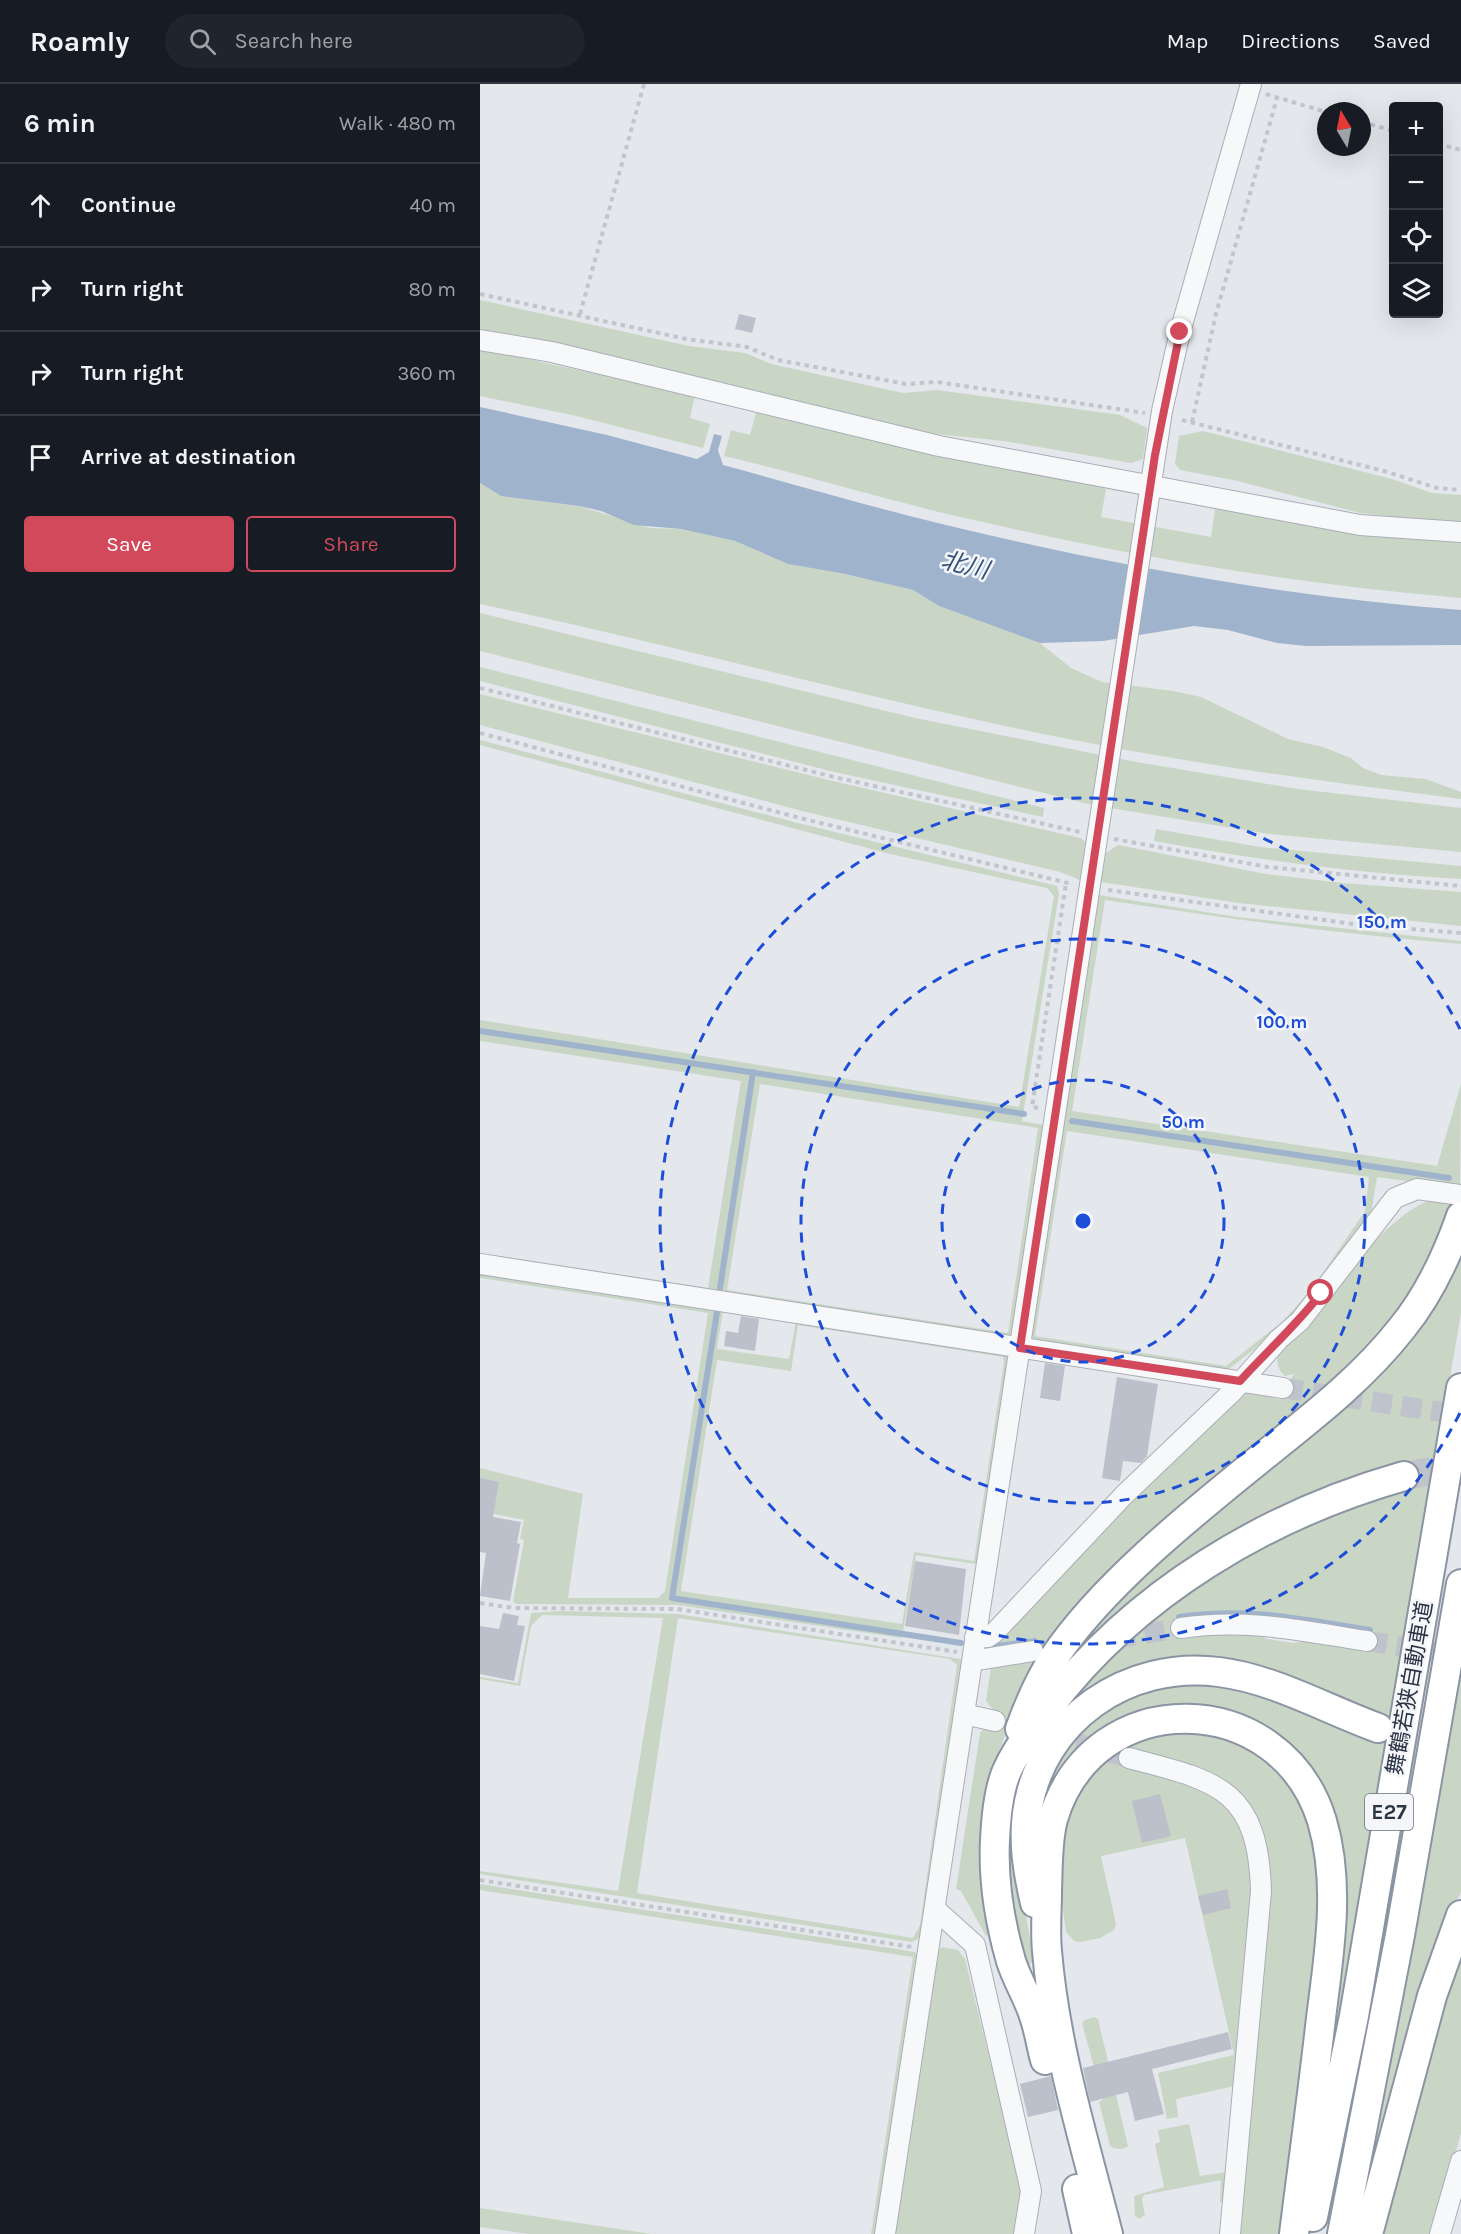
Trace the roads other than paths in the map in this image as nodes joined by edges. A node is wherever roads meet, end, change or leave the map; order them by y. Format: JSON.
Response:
{"nodes":[{"id":1,"x":1250,"y":87,"type":"edge"},
{"id":2,"x":480,"y":340,"type":"edge"},
{"id":3,"x":1150,"y":495,"type":"junction"},
{"id":4,"x":1461,"y":532,"type":"edge"},
{"id":5,"x":1461,"y":1195,"type":"edge"},
{"id":6,"x":1461,"y":1216,"type":"edge"},
{"id":7,"x":480,"y":1264,"type":"edge"},
{"id":8,"x":1020,"y":1348,"type":"junction"},
{"id":9,"x":1240,"y":1381,"type":"junction"},
{"id":10,"x":1284,"y":1388,"type":"tunnel mouth"},
{"id":11,"x":1461,"y":1388,"type":"edge"},
{"id":12,"x":1404,"y":1476,"type":"tunnel mouth"},
{"id":13,"x":1461,"y":1584,"type":"edge"},
{"id":14,"x":1181,"y":1628,"type":"tunnel mouth"},
{"id":15,"x":1367,"y":1641,"type":"tunnel mouth"},
{"id":16,"x":973,"y":1651,"type":"junction"},
{"id":17,"x":1033,"y":1651,"type":"tunnel mouth"},
{"id":18,"x":964,"y":1714,"type":"junction"},
{"id":19,"x":995,"y":1721,"type":"dead end"},
{"id":20,"x":1378,"y":1728,"type":"tunnel mouth"},
{"id":21,"x":1129,"y":1758,"type":"tunnel mouth"},
{"id":22,"x":1005,"y":1774,"type":"junction"},
{"id":23,"x":936,"y":1909,"type":"junction"},
{"id":24,"x":1461,"y":1915,"type":"edge"},
{"id":25,"x":1046,"y":1949,"type":"junction"},
{"id":26,"x":1461,"y":2161,"type":"edge"},
{"id":27,"x":885,"y":2234,"type":"edge"},
{"id":28,"x":1024,"y":2234,"type":"edge"},
{"id":29,"x":1087,"y":2234,"type":"edge"},
{"id":30,"x":1107,"y":2234,"type":"edge"},
{"id":31,"x":1230,"y":2234,"type":"edge"},
{"id":32,"x":1294,"y":2234,"type":"edge"},
{"id":33,"x":1310,"y":2234,"type":"edge"},
{"id":34,"x":1342,"y":2234,"type":"edge"},
{"id":35,"x":1368,"y":2234,"type":"edge"},
{"id":36,"x":1440,"y":2234,"type":"edge"}],
"edges":[{"from":1,"to":3,"type":"street"},
{"from":2,"to":3,"type":"street"},
{"from":3,"to":4,"type":"street"},
{"from":3,"to":8,"type":"street"},
{"from":5,"to":9,"type":"street"},
{"from":6,"to":22,"type":"highway"},
{"from":7,"to":8,"type":"street"},
{"from":8,"to":9,"type":"street"},
{"from":8,"to":16,"type":"street"},
{"from":9,"to":10,"type":"street"},
{"from":9,"to":16,"type":"street"},
{"from":11,"to":33,"type":"highway","name":"舞鶴若狭自動車道","number":"E27"},
{"from":12,"to":22,"type":"highway"},
{"from":13,"to":34,"type":"highway","name":"舞鶴若狭自動車道","number":"E27"},
{"from":14,"to":15,"type":"street"},
{"from":16,"to":17,"type":"street"},
{"from":16,"to":18,"type":"street"},
{"from":18,"to":19,"type":"street"},
{"from":18,"to":23,"type":"street"},
{"from":20,"to":25,"type":"highway"},
{"from":21,"to":31,"type":"street"},
{"from":22,"to":29,"type":"highway"},
{"from":23,"to":27,"type":"street"},
{"from":23,"to":28,"type":"street"},
{"from":24,"to":35,"type":"highway"},
{"from":25,"to":30,"type":"highway"},
{"from":25,"to":32,"type":"highway"},
{"from":26,"to":36,"type":"street"}]}
